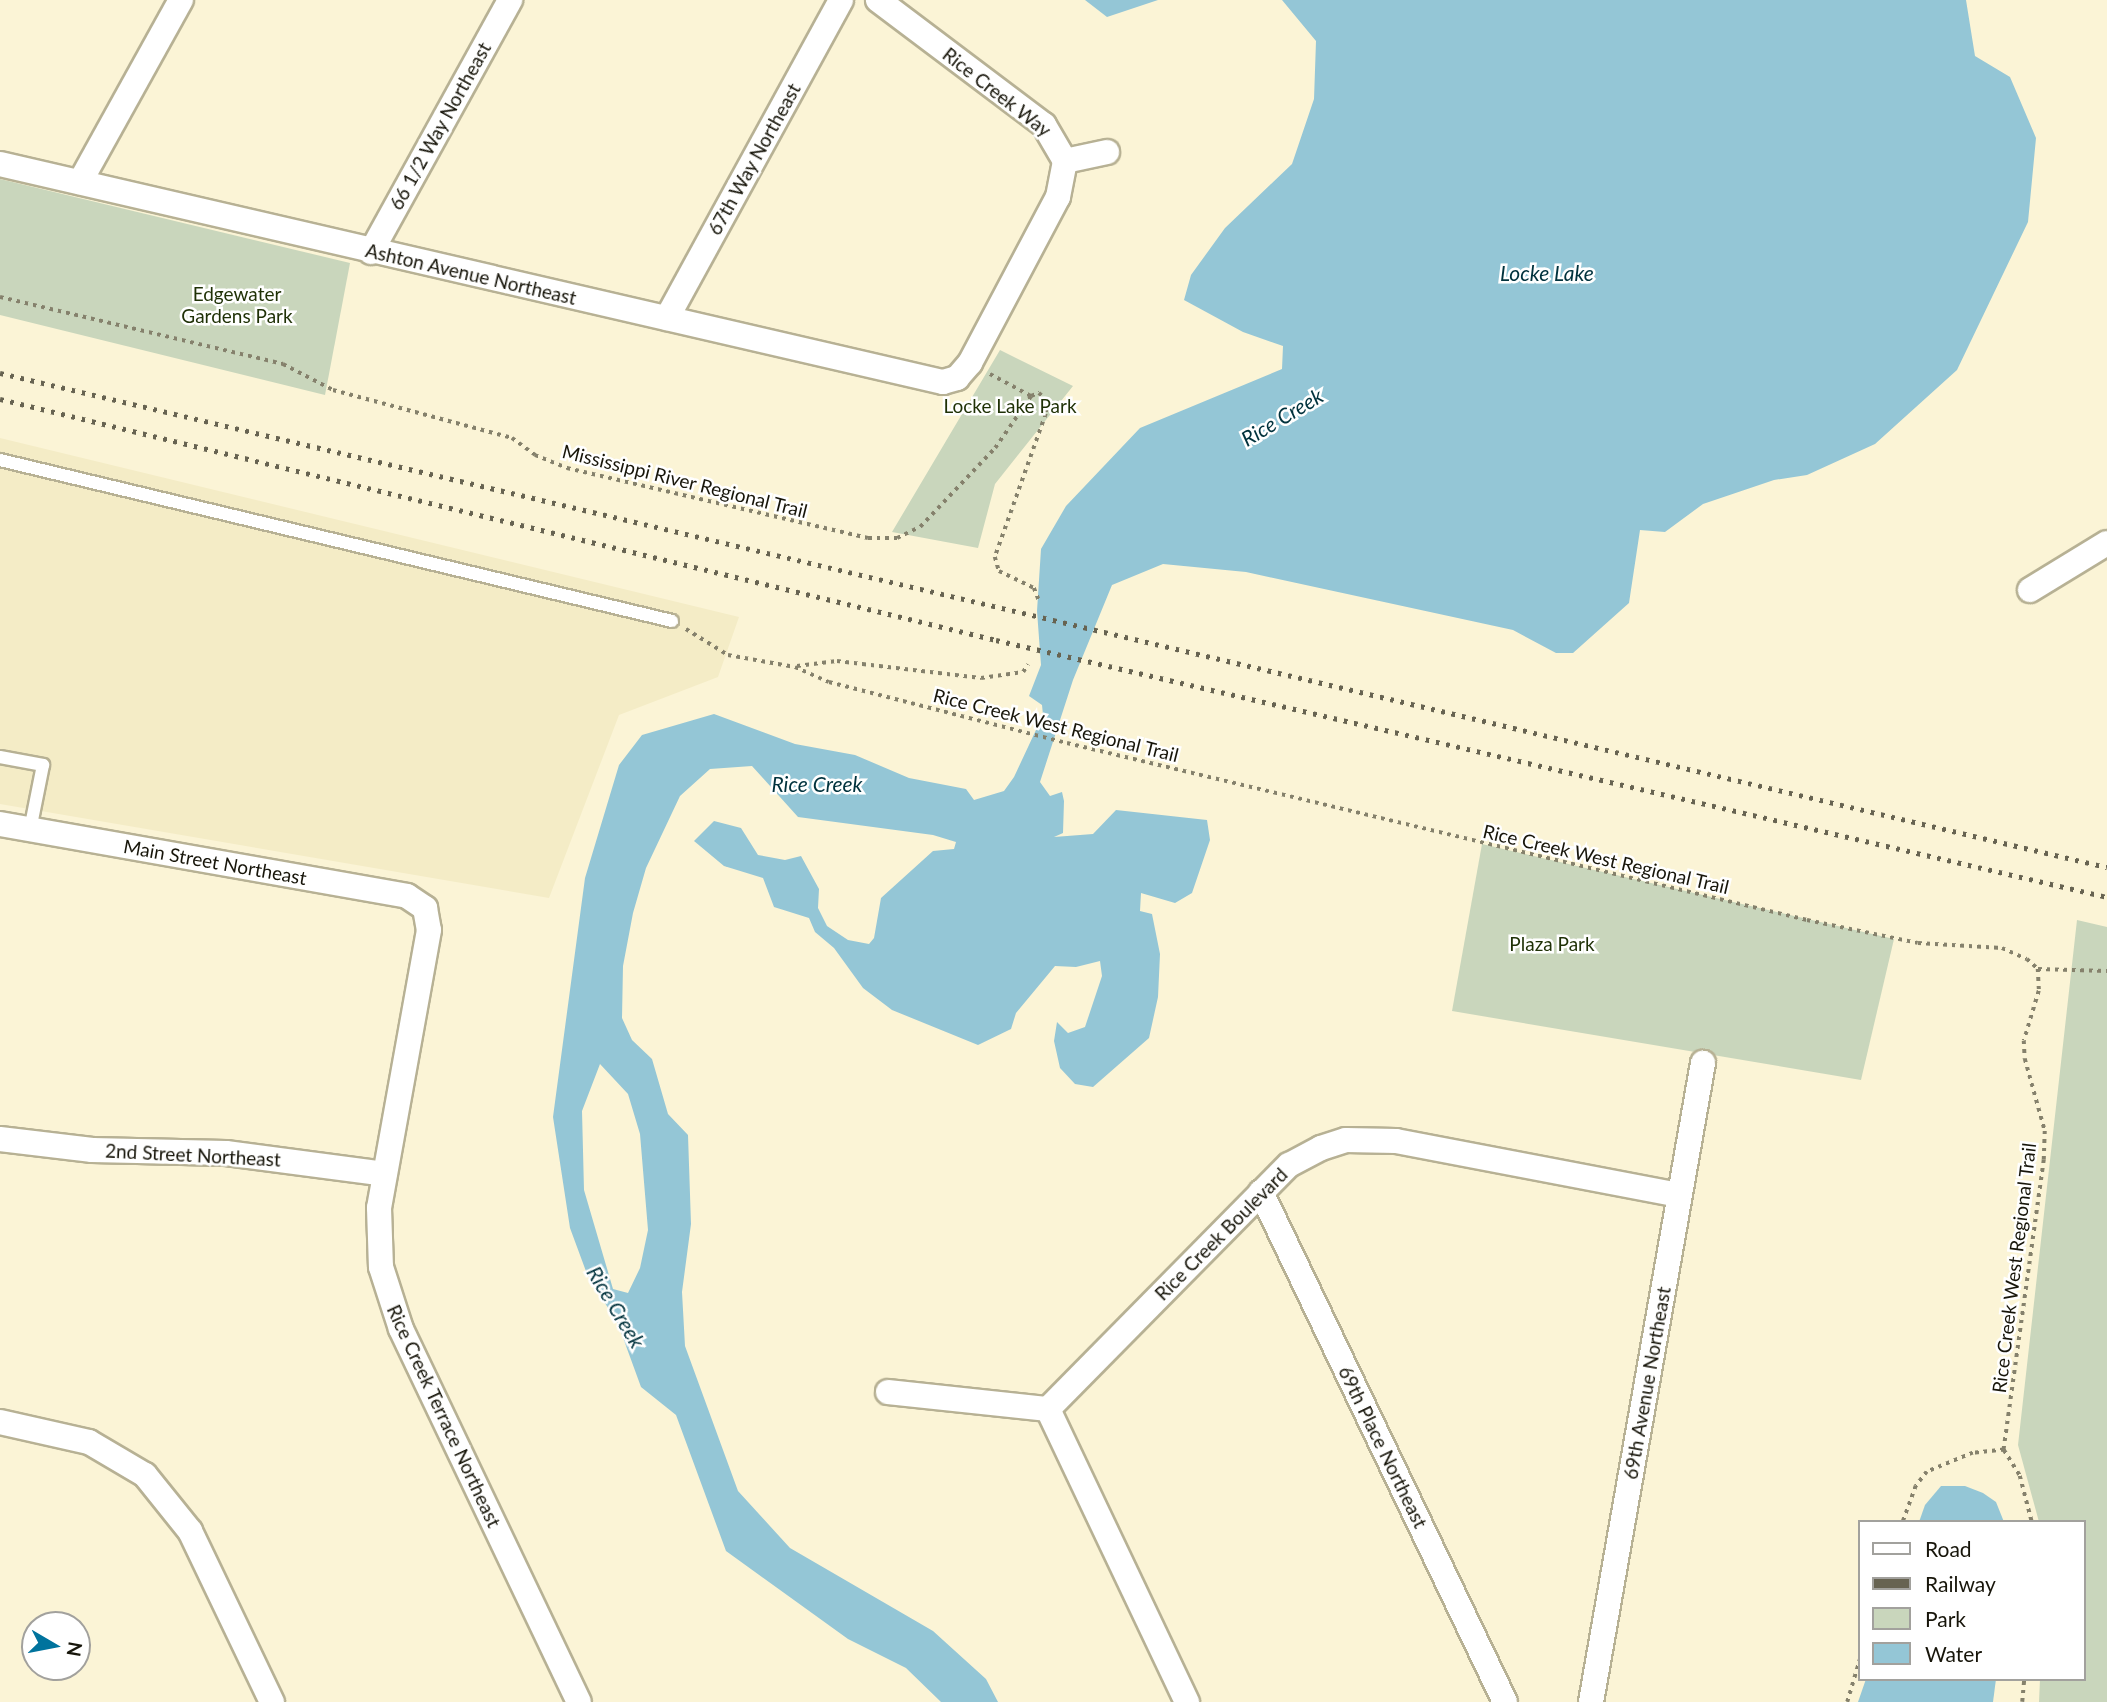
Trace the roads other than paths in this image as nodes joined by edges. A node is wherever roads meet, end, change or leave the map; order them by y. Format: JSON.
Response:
{"nodes":[{"id":1,"x":181,"y":0,"type":"edge"},
{"id":2,"x":510,"y":0,"type":"edge"},
{"id":3,"x":841,"y":0,"type":"edge"},
{"id":4,"x":878,"y":0,"type":"edge"},
{"id":5,"x":1107,"y":152,"type":"dead end"},
{"id":6,"x":1065,"y":161,"type":"junction"},
{"id":7,"x":0,"y":164,"type":"edge"},
{"id":8,"x":80,"y":182,"type":"junction"},
{"id":9,"x":371,"y":252,"type":"junction"},
{"id":10,"x":667,"y":318,"type":"junction"},
{"id":11,"x":0,"y":460,"type":"edge"},
{"id":12,"x":2107,"y":543,"type":"edge"},
{"id":13,"x":2030,"y":590,"type":"dead end"},
{"id":14,"x":672,"y":621,"type":"road end"},
{"id":15,"x":0,"y":757,"type":"edge"},
{"id":16,"x":0,"y":824,"type":"edge"},
{"id":17,"x":30,"y":830,"type":"junction"},
{"id":18,"x":425,"y":908,"type":"joint"},
{"id":19,"x":1703,"y":1063,"type":"dead end"},
{"id":20,"x":0,"y":1139,"type":"edge"},
{"id":21,"x":385,"y":1174,"type":"junction"},
{"id":22,"x":1261,"y":1192,"type":"junction"},
{"id":23,"x":1679,"y":1195,"type":"junction"},
{"id":24,"x":888,"y":1392,"type":"dead end"},
{"id":25,"x":1048,"y":1409,"type":"junction"},
{"id":26,"x":0,"y":1422,"type":"edge"},
{"id":27,"x":272,"y":1702,"type":"edge"},
{"id":28,"x":579,"y":1702,"type":"edge"},
{"id":29,"x":1187,"y":1702,"type":"edge"},
{"id":30,"x":1505,"y":1702,"type":"edge"},
{"id":31,"x":1591,"y":1702,"type":"edge"}],
"edges":[{"from":1,"to":8,"type":"street"},
{"from":2,"to":9,"type":"street","name":"66 1/2 Way Northeast"},
{"from":3,"to":10,"type":"street","name":"67th Way Northeast"},
{"from":4,"to":6,"type":"street","name":"Rice Creek Way"},
{"from":5,"to":6,"type":"street"},
{"from":6,"to":10,"type":"street","name":"Ashton Avenue Northeast"},
{"from":7,"to":8,"type":"street","name":"Ashton Avenue Northeast"},
{"from":8,"to":9,"type":"street","name":"Ashton Avenue Northeast"},
{"from":9,"to":10,"type":"street","name":"Ashton Avenue Northeast"},
{"from":11,"to":14,"type":"lane"},
{"from":12,"to":13,"type":"street"},
{"from":15,"to":17,"type":"lane"},
{"from":16,"to":17,"type":"street","name":"Main Street Northeast"},
{"from":17,"to":18,"type":"street","name":"Main Street Northeast"},
{"from":18,"to":21,"type":"street","name":"Rice Creek Terrace Northeast"},
{"from":19,"to":23,"type":"street","name":"69th Avenue Northeast"},
{"from":20,"to":21,"type":"street","name":"2nd Street Northeast"},
{"from":21,"to":28,"type":"street","name":"Rice Creek Terrace Northeast"},
{"from":22,"to":23,"type":"street","name":"Rice Creek Boulevard"},
{"from":22,"to":25,"type":"street","name":"Rice Creek Boulevard"},
{"from":22,"to":30,"type":"street","name":"69th Place Northeast"},
{"from":23,"to":31,"type":"street","name":"69th Avenue Northeast"},
{"from":24,"to":25,"type":"street"},
{"from":25,"to":29,"type":"street"},
{"from":26,"to":27,"type":"street"}]}
